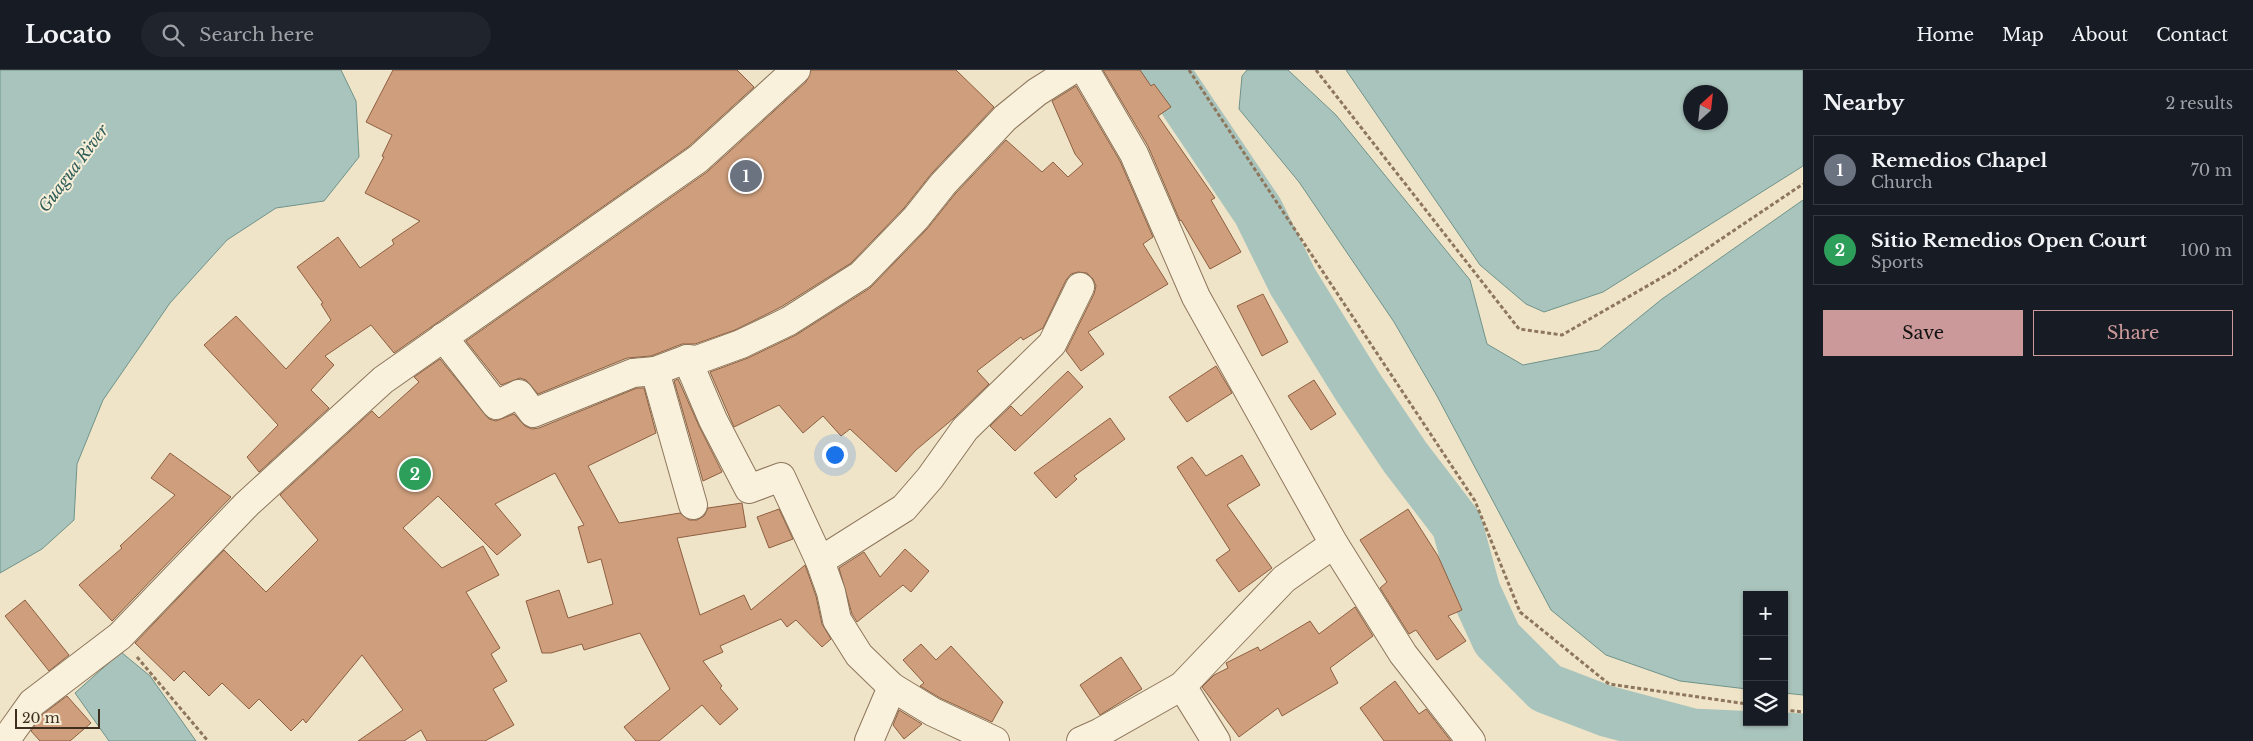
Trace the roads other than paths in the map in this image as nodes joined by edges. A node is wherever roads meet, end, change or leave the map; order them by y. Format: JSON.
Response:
{"nodes":[{"id":1,"x":796,"y":70,"type":"edge"},
{"id":2,"x":1072,"y":70,"type":"edge"},
{"id":3,"x":1084,"y":70,"type":"edge"},
{"id":4,"x":1080,"y":287,"type":"dead end"},
{"id":5,"x":443,"y":338,"type":"junction"},
{"id":6,"x":687,"y":359,"type":"junction"},
{"id":7,"x":655,"y":370,"type":"junction"},
{"id":8,"x":693,"y":504,"type":"dead end"},
{"id":9,"x":1334,"y":544,"type":"junction"},
{"id":10,"x":820,"y":561,"type":"junction"},
{"id":11,"x":1182,"y":686,"type":"junction"},
{"id":12,"x":892,"y":687,"type":"junction"},
{"id":13,"x":5,"y":741,"type":"edge"},
{"id":14,"x":869,"y":741,"type":"edge"},
{"id":15,"x":995,"y":741,"type":"edge"},
{"id":16,"x":1081,"y":741,"type":"edge"},
{"id":17,"x":1216,"y":741,"type":"edge"},
{"id":18,"x":1471,"y":741,"type":"edge"}],
"edges":[{"from":1,"to":5,"type":"street"},
{"from":2,"to":6,"type":"street"},
{"from":3,"to":9,"type":"street"},
{"from":4,"to":10,"type":"street"},
{"from":5,"to":7,"type":"street"},
{"from":5,"to":13,"type":"street"},
{"from":6,"to":7,"type":"street"},
{"from":6,"to":10,"type":"street"},
{"from":7,"to":8,"type":"street"},
{"from":9,"to":11,"type":"street"},
{"from":9,"to":18,"type":"street"},
{"from":10,"to":12,"type":"street"},
{"from":11,"to":16,"type":"street"},
{"from":11,"to":17,"type":"street"},
{"from":12,"to":14,"type":"street"},
{"from":12,"to":15,"type":"street"}]}
